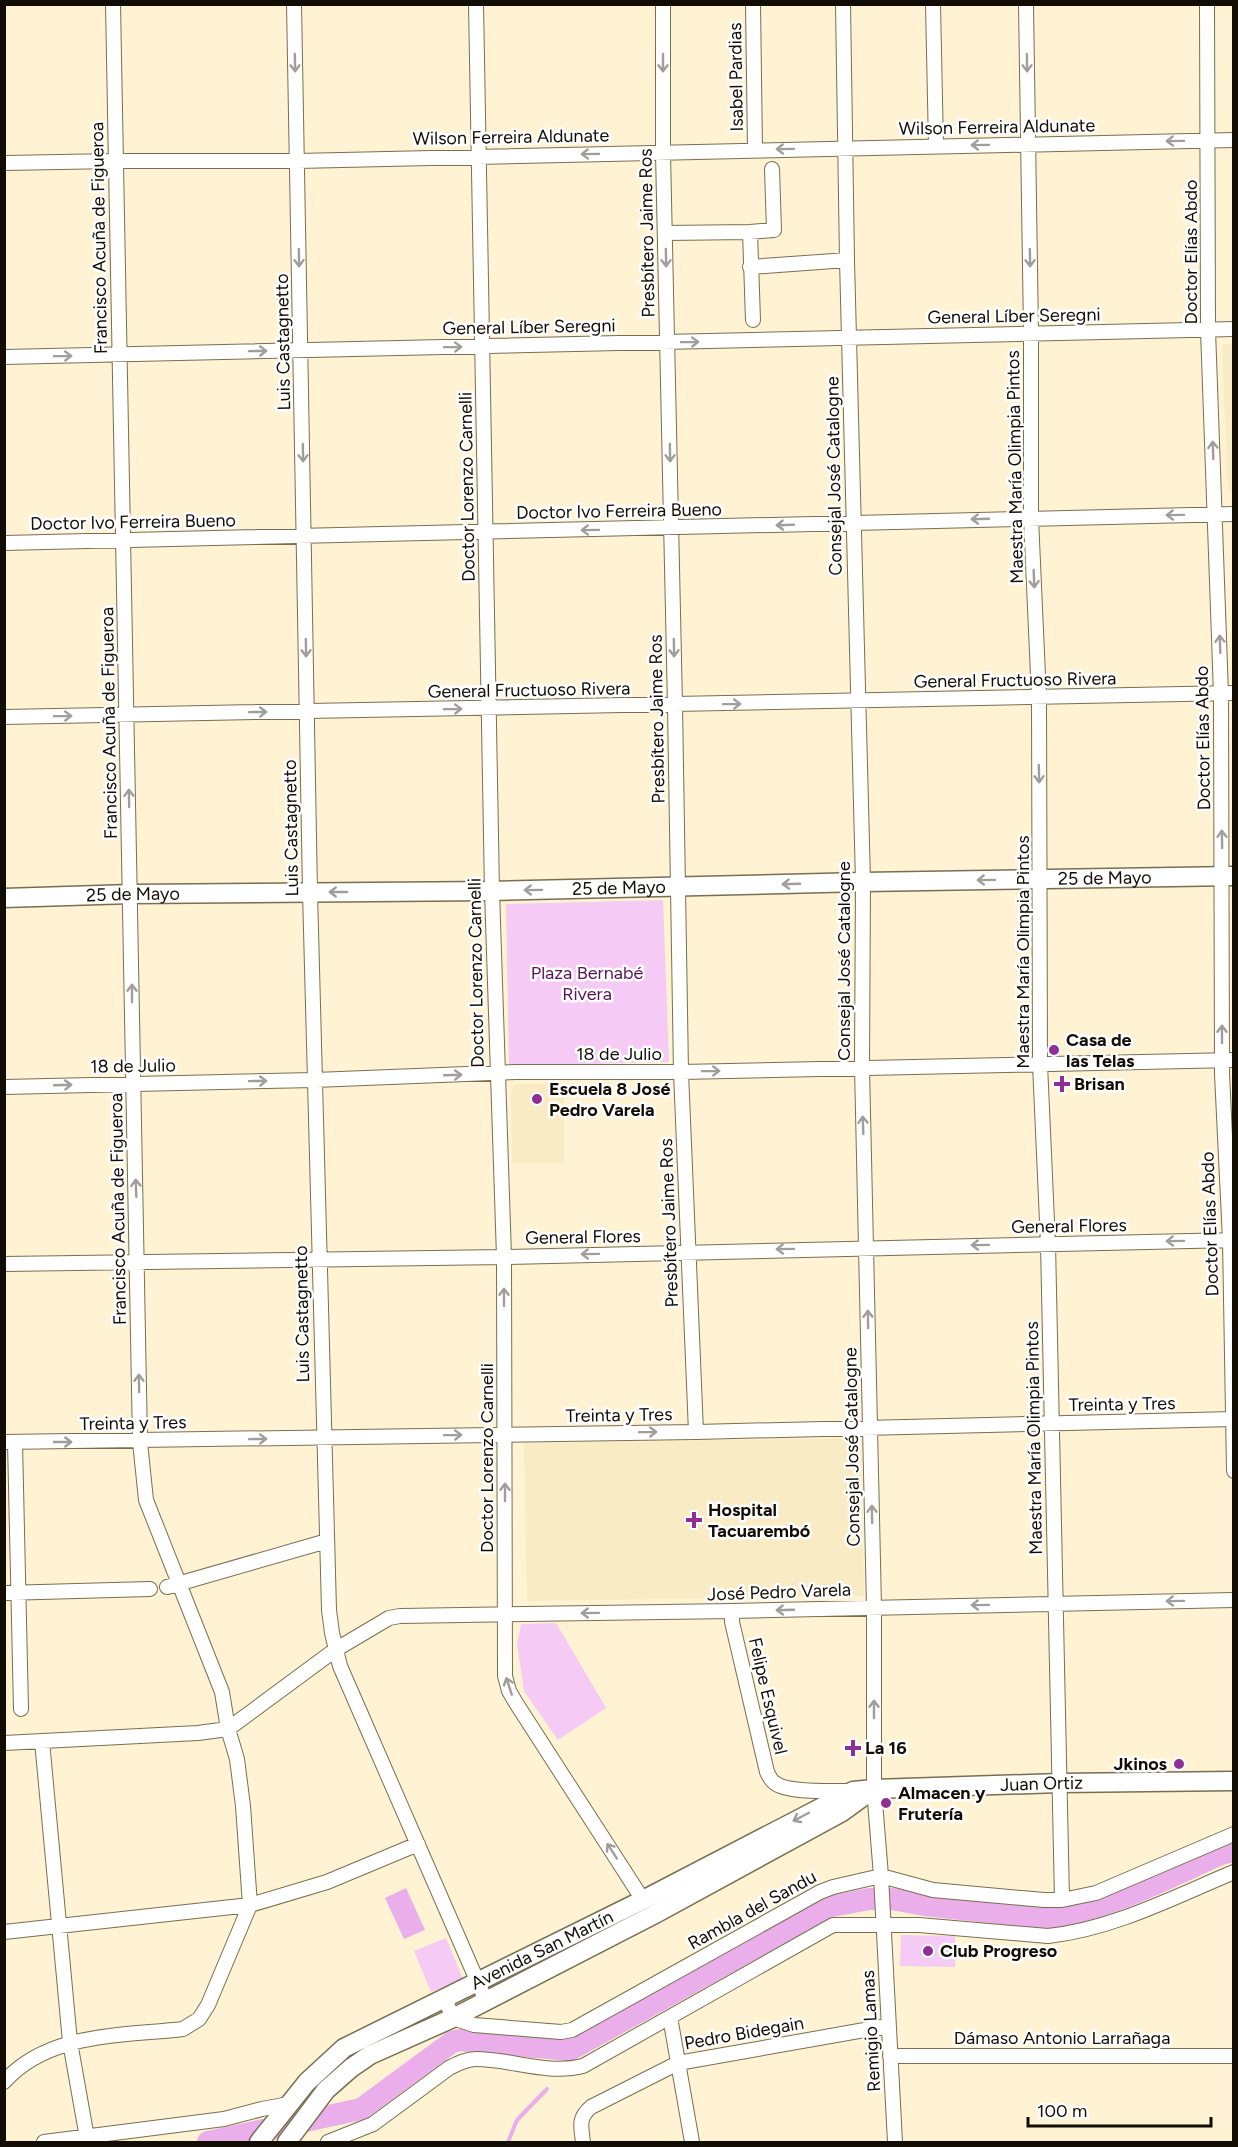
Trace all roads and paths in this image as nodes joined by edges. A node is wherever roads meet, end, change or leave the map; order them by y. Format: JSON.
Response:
{"nodes":[{"id":1,"x":113,"y":4,"type":"edge"},
{"id":2,"x":294,"y":4,"type":"edge"},
{"id":3,"x":476,"y":4,"type":"edge"},
{"id":4,"x":663,"y":4,"type":"edge"},
{"id":5,"x":753,"y":4,"type":"edge"},
{"id":6,"x":843,"y":4,"type":"edge"},
{"id":7,"x":933,"y":4,"type":"edge"},
{"id":8,"x":1026,"y":4,"type":"edge"},
{"id":9,"x":1207,"y":4,"type":"edge"},
{"id":10,"x":1209,"y":140,"type":"junction"},
{"id":11,"x":1233,"y":140,"type":"edge"},
{"id":12,"x":1028,"y":144,"type":"junction"},
{"id":13,"x":936,"y":146,"type":"junction"},
{"id":14,"x":846,"y":148,"type":"junction"},
{"id":15,"x":755,"y":149,"type":"junction"},
{"id":16,"x":663,"y":153,"type":"junction"},
{"id":17,"x":478,"y":155,"type":"junction"},
{"id":18,"x":115,"y":161,"type":"junction"},
{"id":19,"x":297,"y":161,"type":"junction"},
{"id":20,"x":4,"y":163,"type":"edge"},
{"id":21,"x":772,"y":169,"type":"dead end"},
{"id":22,"x":750,"y":232,"type":"junction"},
{"id":23,"x":666,"y":233,"type":"junction"},
{"id":24,"x":847,"y":260,"type":"junction"},
{"id":25,"x":750,"y":267,"type":"junction"},
{"id":26,"x":753,"y":320,"type":"dead end"},
{"id":27,"x":1233,"y":329,"type":"edge"},
{"id":28,"x":1208,"y":330,"type":"junction"},
{"id":29,"x":1031,"y":333,"type":"junction"},
{"id":30,"x":850,"y":338,"type":"junction"},
{"id":31,"x":668,"y":342,"type":"junction"},
{"id":32,"x":483,"y":347,"type":"junction"},
{"id":33,"x":301,"y":350,"type":"junction"},
{"id":34,"x":120,"y":355,"type":"junction"},
{"id":35,"x":4,"y":357,"type":"edge"},
{"id":36,"x":1216,"y":514,"type":"junction"},
{"id":37,"x":1233,"y":514,"type":"edge"},
{"id":38,"x":1031,"y":518,"type":"junction"},
{"id":39,"x":853,"y":524,"type":"junction"},
{"id":40,"x":671,"y":528,"type":"junction"},
{"id":41,"x":485,"y":532,"type":"junction"},
{"id":42,"x":304,"y":536,"type":"junction"},
{"id":43,"x":123,"y":541,"type":"junction"},
{"id":44,"x":4,"y":543,"type":"edge"},
{"id":45,"x":1227,"y":693,"type":"edge"},
{"id":46,"x":1039,"y":698,"type":"junction"},
{"id":47,"x":857,"y":701,"type":"junction"},
{"id":48,"x":675,"y":705,"type":"junction"},
{"id":49,"x":489,"y":708,"type":"junction"},
{"id":50,"x":308,"y":711,"type":"junction"},
{"id":51,"x":127,"y":715,"type":"junction"},
{"id":52,"x":4,"y":717,"type":"edge"},
{"id":53,"x":1228,"y":876,"type":"edge"},
{"id":54,"x":1041,"y":879,"type":"junction"},
{"id":55,"x":863,"y":882,"type":"junction"},
{"id":56,"x":679,"y":887,"type":"junction"},
{"id":57,"x":492,"y":891,"type":"junction"},
{"id":58,"x":310,"y":892,"type":"junction"},
{"id":59,"x":131,"y":894,"type":"junction"},
{"id":60,"x":4,"y":898,"type":"edge"},
{"id":61,"x":1228,"y":1060,"type":"edge"},
{"id":62,"x":1040,"y":1064,"type":"junction"},
{"id":63,"x":862,"y":1067,"type":"junction"},
{"id":64,"x":681,"y":1072,"type":"junction"},
{"id":65,"x":497,"y":1073,"type":"junction"},
{"id":66,"x":315,"y":1080,"type":"junction"},
{"id":67,"x":133,"y":1083,"type":"junction"},
{"id":68,"x":4,"y":1087,"type":"edge"},
{"id":69,"x":1232,"y":1240,"type":"edge"},
{"id":70,"x":1048,"y":1244,"type":"junction"},
{"id":71,"x":867,"y":1247,"type":"junction"},
{"id":72,"x":689,"y":1252,"type":"junction"},
{"id":73,"x":504,"y":1257,"type":"junction"},
{"id":74,"x":319,"y":1259,"type":"junction"},
{"id":75,"x":138,"y":1263,"type":"junction"},
{"id":76,"x":4,"y":1264,"type":"edge"},
{"id":77,"x":1233,"y":1419,"type":"edge"},
{"id":78,"x":1051,"y":1424,"type":"junction"},
{"id":79,"x":870,"y":1428,"type":"junction"},
{"id":80,"x":696,"y":1432,"type":"junction"},
{"id":81,"x":505,"y":1434,"type":"junction"},
{"id":82,"x":323,"y":1438,"type":"junction"},
{"id":83,"x":10,"y":1442,"type":"edge"},
{"id":84,"x":140,"y":1442,"type":"junction"},
{"id":85,"x":1233,"y":1471,"type":"edge"},
{"id":86,"x":327,"y":1541,"type":"junction"},
{"id":87,"x":173,"y":1585,"type":"junction"},
{"id":88,"x":150,"y":1589,"type":"dead end"},
{"id":89,"x":11,"y":1593,"type":"edge"},
{"id":90,"x":1233,"y":1600,"type":"edge"},
{"id":91,"x":1055,"y":1604,"type":"junction"},
{"id":92,"x":874,"y":1607,"type":"junction"},
{"id":93,"x":732,"y":1611,"type":"junction"},
{"id":94,"x":505,"y":1614,"type":"junction"},
{"id":95,"x":335,"y":1650,"type":"junction"},
{"id":96,"x":21,"y":1709,"type":"dead end"},
{"id":97,"x":228,"y":1729,"type":"junction"},
{"id":98,"x":42,"y":1741,"type":"junction"},
{"id":99,"x":4,"y":1743,"type":"edge"},
{"id":100,"x":1233,"y":1781,"type":"edge"},
{"id":101,"x":1060,"y":1783,"type":"junction"},
{"id":102,"x":778,"y":1786,"type":"joint"},
{"id":103,"x":874,"y":1789,"type":"junction"},
{"id":104,"x":853,"y":1791,"type":"junction"},
{"id":105,"x":1233,"y":1834,"type":"edge"},
{"id":106,"x":418,"y":1844,"type":"junction"},
{"id":107,"x":1233,"y":1872,"type":"edge"},
{"id":108,"x":881,"y":1879,"type":"junction"},
{"id":109,"x":644,"y":1900,"type":"junction"},
{"id":110,"x":1062,"y":1900,"type":"junction"},
{"id":111,"x":250,"y":1905,"type":"junction"},
{"id":112,"x":884,"y":1922,"type":"junction"},
{"id":113,"x":60,"y":1927,"type":"junction"},
{"id":114,"x":4,"y":1932,"type":"edge"},
{"id":115,"x":478,"y":1983,"type":"junction"},
{"id":116,"x":445,"y":1999,"type":"junction"},
{"id":117,"x":486,"y":2001,"type":"junction"},
{"id":118,"x":669,"y":2017,"type":"junction"},
{"id":119,"x":453,"y":2018,"type":"junction"},
{"id":120,"x":887,"y":2026,"type":"junction"},
{"id":121,"x":70,"y":2042,"type":"junction"},
{"id":122,"x":890,"y":2056,"type":"junction"},
{"id":123,"x":1233,"y":2056,"type":"edge"},
{"id":124,"x":678,"y":2063,"type":"junction"},
{"id":125,"x":4,"y":2082,"type":"edge"},
{"id":126,"x":284,"y":2111,"type":"junction"},
{"id":127,"x":87,"y":2138,"type":"junction"},
{"id":128,"x":44,"y":2142,"type":"edge"},
{"id":129,"x":259,"y":2142,"type":"edge"},
{"id":130,"x":287,"y":2142,"type":"edge"},
{"id":131,"x":328,"y":2142,"type":"edge"},
{"id":132,"x":583,"y":2142,"type":"edge"},
{"id":133,"x":692,"y":2142,"type":"edge"},
{"id":134,"x":895,"y":2142,"type":"edge"}],
"edges":[{"from":1,"to":18,"type":"street","name":"Francisco Acuña de Figueroa"},
{"from":2,"to":19,"type":"street","name":"Luis Castagnetto","one_way":true},
{"from":3,"to":17,"type":"street","name":"Doctor Lorenzo Carnelli"},
{"from":4,"to":16,"type":"street","name":"Presbítero Jaime Ros","one_way":true},
{"from":5,"to":15,"type":"street","name":"Isabel Pardias"},
{"from":6,"to":14,"type":"street","name":"Consejal José Catalogne"},
{"from":7,"to":13,"type":"street"},
{"from":8,"to":12,"type":"street","name":"Maestra María Olimpia Pintos","one_way":true},
{"from":9,"to":10,"type":"street","name":"Doctor Elías Abdo"},
{"from":10,"to":11,"type":"street","name":"Wilson Ferreira Aldunate"},
{"from":10,"to":12,"type":"street","name":"Wilson Ferreira Aldunate","one_way":true},
{"from":10,"to":28,"type":"street","name":"Doctor Elías Abdo"},
{"from":12,"to":13,"type":"street","name":"Wilson Ferreira Aldunate","one_way":true},
{"from":12,"to":29,"type":"street","name":"Maestra María Olimpia Pintos","one_way":true},
{"from":13,"to":14,"type":"street","name":"Wilson Ferreira Aldunate"},
{"from":14,"to":15,"type":"street","name":"Wilson Ferreira Aldunate","one_way":true},
{"from":14,"to":24,"type":"street","name":"Consejal José Catalogne"},
{"from":15,"to":16,"type":"street","name":"Wilson Ferreira Aldunate"},
{"from":16,"to":17,"type":"street","name":"Wilson Ferreira Aldunate","one_way":true},
{"from":16,"to":23,"type":"street","name":"Presbítero Jaime Ros"},
{"from":17,"to":19,"type":"street","name":"Wilson Ferreira Aldunate"},
{"from":17,"to":32,"type":"street","name":"Doctor Lorenzo Carnelli"},
{"from":18,"to":19,"type":"street","name":"Wilson Ferreira Aldunate"},
{"from":18,"to":20,"type":"street","name":"Wilson Ferreira Aldunate"},
{"from":18,"to":34,"type":"street","name":"Francisco Acuña de Figueroa"},
{"from":19,"to":33,"type":"street","name":"Luis Castagnetto","one_way":true},
{"from":21,"to":22,"type":"street"},
{"from":22,"to":23,"type":"street"},
{"from":22,"to":25,"type":"street"},
{"from":23,"to":31,"type":"street","name":"Presbítero Jaime Ros","one_way":true},
{"from":24,"to":25,"type":"street"},
{"from":24,"to":30,"type":"street","name":"Consejal José Catalogne"},
{"from":25,"to":26,"type":"street"},
{"from":27,"to":28,"type":"street","name":"General Líber Seregni"},
{"from":28,"to":29,"type":"street","name":"General Líber Seregni"},
{"from":36,"to":28,"type":"street","name":"Doctor Elías Abdo","one_way":true},
{"from":29,"to":30,"type":"street","name":"General Líber Seregni"},
{"from":29,"to":38,"type":"street","name":"Maestra María Olimpia Pintos"},
{"from":31,"to":30,"type":"street","name":"General Líber Seregni","one_way":true},
{"from":30,"to":39,"type":"street","name":"Consejal José Catalogne"},
{"from":31,"to":32,"type":"street","name":"General Líber Seregni"},
{"from":31,"to":40,"type":"street","name":"Presbítero Jaime Ros","one_way":true},
{"from":33,"to":32,"type":"street","name":"General Líber Seregni","one_way":true},
{"from":32,"to":41,"type":"street","name":"Doctor Lorenzo Carnelli"},
{"from":34,"to":33,"type":"street","name":"General Líber Seregni","one_way":true},
{"from":33,"to":42,"type":"street","name":"Luis Castagnetto","one_way":true},
{"from":35,"to":34,"type":"street","name":"General Líber Seregni","one_way":true},
{"from":34,"to":43,"type":"street","name":"Francisco Acuña de Figueroa"},
{"from":36,"to":37,"type":"street","name":"Doctor Ivo Ferreira Bueno"},
{"from":36,"to":38,"type":"street","name":"Doctor Ivo Ferreira Bueno","one_way":true},
{"from":45,"to":36,"type":"street","name":"Doctor Elías Abdo","one_way":true},
{"from":38,"to":39,"type":"street","name":"Doctor Ivo Ferreira Bueno","one_way":true},
{"from":38,"to":46,"type":"street","name":"Maestra María Olimpia Pintos","one_way":true},
{"from":39,"to":40,"type":"street","name":"Doctor Ivo Ferreira Bueno","one_way":true},
{"from":39,"to":47,"type":"street","name":"Consejal José Catalogne"},
{"from":40,"to":41,"type":"street","name":"Doctor Ivo Ferreira Bueno","one_way":true},
{"from":40,"to":48,"type":"street","name":"Presbítero Jaime Ros","one_way":true},
{"from":41,"to":42,"type":"street","name":"Doctor Ivo Ferreira Bueno"},
{"from":41,"to":49,"type":"street","name":"Doctor Lorenzo Carnelli"},
{"from":42,"to":43,"type":"street","name":"Doctor Ivo Ferreira Bueno"},
{"from":42,"to":50,"type":"street","name":"Luis Castagnetto","one_way":true},
{"from":43,"to":44,"type":"street","name":"Doctor Ivo Ferreira Bueno"},
{"from":43,"to":51,"type":"street","name":"Francisco Acuña de Figueroa"},
{"from":45,"to":46,"type":"street","name":"General Fructuoso Rivera"},
{"from":53,"to":45,"type":"street","name":"Doctor Elías Abdo","one_way":true},
{"from":46,"to":47,"type":"street","name":"General Fructuoso Rivera"},
{"from":46,"to":54,"type":"street","name":"Maestra María Olimpia Pintos","one_way":true},
{"from":48,"to":47,"type":"street","name":"General Fructuoso Rivera","one_way":true},
{"from":47,"to":55,"type":"street","name":"Consejal José Catalogne"},
{"from":48,"to":49,"type":"street","name":"General Fructuoso Rivera"},
{"from":48,"to":56,"type":"street","name":"Presbítero Jaime Ros"},
{"from":50,"to":49,"type":"street","name":"General Fructuoso Rivera","one_way":true},
{"from":49,"to":57,"type":"street","name":"Doctor Lorenzo Carnelli"},
{"from":51,"to":50,"type":"street","name":"General Fructuoso Rivera","one_way":true},
{"from":50,"to":58,"type":"street","name":"Luis Castagnetto"},
{"from":52,"to":51,"type":"street","name":"General Fructuoso Rivera","one_way":true},
{"from":59,"to":51,"type":"street","name":"Francisco Acuña de Figueroa","one_way":true},
{"from":53,"to":54,"type":"street","name":"25 de Mayo"},
{"from":61,"to":53,"type":"street","name":"Doctor Elías Abdo","one_way":true},
{"from":54,"to":55,"type":"street","name":"25 de Mayo","one_way":true},
{"from":54,"to":62,"type":"street","name":"Maestra María Olimpia Pintos"},
{"from":55,"to":56,"type":"street","name":"25 de Mayo","one_way":true},
{"from":55,"to":63,"type":"street","name":"Consejal José Catalogne"},
{"from":56,"to":57,"type":"street","name":"25 de Mayo","one_way":true},
{"from":56,"to":64,"type":"street","name":"Presbítero Jaime Ros"},
{"from":57,"to":58,"type":"street","name":"25 de Mayo","one_way":true},
{"from":57,"to":65,"type":"street","name":"Doctor Lorenzo Carnelli"},
{"from":58,"to":59,"type":"street","name":"25 de Mayo"},
{"from":58,"to":66,"type":"street","name":"Luis Castagnetto"},
{"from":59,"to":60,"type":"street","name":"25 de Mayo"},
{"from":67,"to":59,"type":"street","name":"Francisco Acuña de Figueroa","one_way":true},
{"from":61,"to":62,"type":"street","name":"18 de Julio"},
{"from":61,"to":69,"type":"street","name":"Doctor Elías Abdo"},
{"from":62,"to":63,"type":"street","name":"18 de Julio"},
{"from":62,"to":70,"type":"street","name":"Maestra María Olimpia Pintos"},
{"from":64,"to":63,"type":"street","name":"18 de Julio","one_way":true},
{"from":71,"to":63,"type":"street","name":"Consejal José Catalogne","one_way":true},
{"from":64,"to":65,"type":"street","name":"18 de Julio"},
{"from":64,"to":72,"type":"street","name":"Presbítero Jaime Ros"},
{"from":66,"to":65,"type":"street","name":"18 de Julio","one_way":true},
{"from":65,"to":73,"type":"street","name":"Doctor Lorenzo Carnelli"},
{"from":67,"to":66,"type":"street","name":"18 de Julio","one_way":true},
{"from":66,"to":74,"type":"street","name":"Luis Castagnetto"},
{"from":68,"to":67,"type":"street","name":"18 de Julio","one_way":true},
{"from":75,"to":67,"type":"street","name":"Francisco Acuña de Figueroa","one_way":true},
{"from":69,"to":70,"type":"street","name":"General Flores","one_way":true},
{"from":69,"to":77,"type":"street","name":"Doctor Elías Abdo"},
{"from":70,"to":71,"type":"street","name":"General Flores","one_way":true},
{"from":70,"to":78,"type":"street","name":"Maestra María Olimpia Pintos"},
{"from":71,"to":72,"type":"street","name":"General Flores","one_way":true},
{"from":79,"to":71,"type":"street","name":"Consejal José Catalogne","one_way":true},
{"from":72,"to":73,"type":"street","name":"General Flores","one_way":true},
{"from":72,"to":80,"type":"street","name":"Presbítero Jaime Ros"},
{"from":73,"to":74,"type":"street","name":"General Flores"},
{"from":81,"to":73,"type":"street","name":"Doctor Lorenzo Carnelli","one_way":true},
{"from":74,"to":75,"type":"street","name":"General Flores"},
{"from":74,"to":82,"type":"street","name":"Luis Castagnetto"},
{"from":75,"to":76,"type":"street","name":"General Flores"},
{"from":84,"to":75,"type":"street","name":"Francisco Acuña de Figueroa","one_way":true},
{"from":77,"to":78,"type":"street","name":"Treinta y Tres"},
{"from":77,"to":85,"type":"street","name":"Doctor Elías Abdo"},
{"from":78,"to":79,"type":"street","name":"Treinta y Tres"},
{"from":78,"to":91,"type":"street","name":"Maestra María Olimpia Pintos"},
{"from":79,"to":80,"type":"street","name":"Treinta y Tres"},
{"from":92,"to":79,"type":"street","name":"Consejal José Catalogne","one_way":true},
{"from":81,"to":80,"type":"street","name":"Treinta y Tres","one_way":true},
{"from":82,"to":81,"type":"street","name":"Treinta y Tres","one_way":true},
{"from":94,"to":81,"type":"street","name":"Doctor Lorenzo Carnelli","one_way":true},
{"from":84,"to":82,"type":"street","name":"Treinta y Tres","one_way":true},
{"from":82,"to":86,"type":"street","name":"Luis Castagnetto"},
{"from":83,"to":84,"type":"street","name":"Treinta y Tres","one_way":true},
{"from":83,"to":89,"type":"street"},
{"from":84,"to":87,"type":"street","name":"Francisco Acuña de Figueroa"},
{"from":86,"to":87,"type":"street"},
{"from":86,"to":95,"type":"street","name":"Luis Castagnetto"},
{"from":87,"to":97,"type":"street","name":"Francisco Acuña de Figueroa"},
{"from":88,"to":89,"type":"street"},
{"from":89,"to":96,"type":"street"},
{"from":90,"to":91,"type":"street","name":"José Pedro Varela","one_way":true},
{"from":91,"to":92,"type":"street","name":"José Pedro Varela","one_way":true},
{"from":91,"to":101,"type":"street","name":"Maestra María Olimpia Pintos"},
{"from":92,"to":93,"type":"street","name":"José Pedro Varela","one_way":true},
{"from":103,"to":92,"type":"street","name":"Consejal José Catalogne","one_way":true},
{"from":93,"to":94,"type":"street","name":"José Pedro Varela","one_way":true},
{"from":93,"to":102,"type":"street","name":"Felipe Esquivel"},
{"from":94,"to":95,"type":"street","name":"José Pedro Varela"},
{"from":109,"to":94,"type":"street","name":"Doctor Lorenzo Carnelli","one_way":true},
{"from":95,"to":97,"type":"street","name":"José Pedro Varela"},
{"from":95,"to":106,"type":"street","name":"Luis Castagnetto"},
{"from":97,"to":98,"type":"street"},
{"from":97,"to":111,"type":"street","name":"Francisco Acuña de Figueroa"},
{"from":98,"to":99,"type":"street"},
{"from":98,"to":113,"type":"street"},
{"from":100,"to":101,"type":"street","name":"Juan Ortiz"},
{"from":101,"to":103,"type":"street","name":"Juan Ortiz"},
{"from":101,"to":110,"type":"street","name":"Maestra María Olimpia Pintos"},
{"from":102,"to":104,"type":"street","name":"Juan Ortiz"},
{"from":103,"to":104,"type":"street","name":"Juan Ortiz"},
{"from":103,"to":108,"type":"street","name":"Consejal José Catalogne"},
{"from":103,"to":117,"type":"street","name":"Avenida San Martín"},
{"from":104,"to":109,"type":"street","name":"Avenida San Martín","one_way":true},
{"from":105,"to":110,"type":"street","name":"Rambla del Sandu"},
{"from":106,"to":111,"type":"street"},
{"from":106,"to":115,"type":"street","name":"Luis Castagnetto"},
{"from":107,"to":112,"type":"street"},
{"from":108,"to":110,"type":"street","name":"Rambla del Sandu"},
{"from":108,"to":112,"type":"street","name":"Consejal José Catalogne"},
{"from":108,"to":119,"type":"street","name":"Rambla del Sandu"},
{"from":109,"to":115,"type":"street","name":"Avenida San Martín"},
{"from":111,"to":113,"type":"street"},
{"from":111,"to":121,"type":"street"},
{"from":112,"to":118,"type":"street"},
{"from":112,"to":120,"type":"street","name":"Remigio Lamas"},
{"from":113,"to":114,"type":"street"},
{"from":113,"to":121,"type":"street"},
{"from":115,"to":116,"type":"street","name":"Avenida San Martín"},
{"from":115,"to":117,"type":"street","name":"Luis Castagnetto"},
{"from":116,"to":119,"type":"street"},
{"from":116,"to":126,"type":"street","name":"Avenida San Martín"},
{"from":117,"to":119,"type":"street","name":"Avenida San Martín"},
{"from":118,"to":124,"type":"street"},
{"from":118,"to":131,"type":"street"},
{"from":119,"to":130,"type":"street","name":"Avenida San Martín"},
{"from":120,"to":122,"type":"street","name":"Remigio Lamas"},
{"from":120,"to":124,"type":"street","name":"Pedro Bidegain"},
{"from":121,"to":125,"type":"street"},
{"from":121,"to":127,"type":"street"},
{"from":122,"to":123,"type":"street","name":"Dámaso Antonio Larrañaga"},
{"from":122,"to":134,"type":"street","name":"Remigio Lamas"},
{"from":124,"to":132,"type":"street","name":"Pedro Bidegain"},
{"from":124,"to":133,"type":"street"},
{"from":126,"to":127,"type":"street"},
{"from":126,"to":129,"type":"street","name":"Avenida San Martín"},
{"from":127,"to":128,"type":"street"}]}
